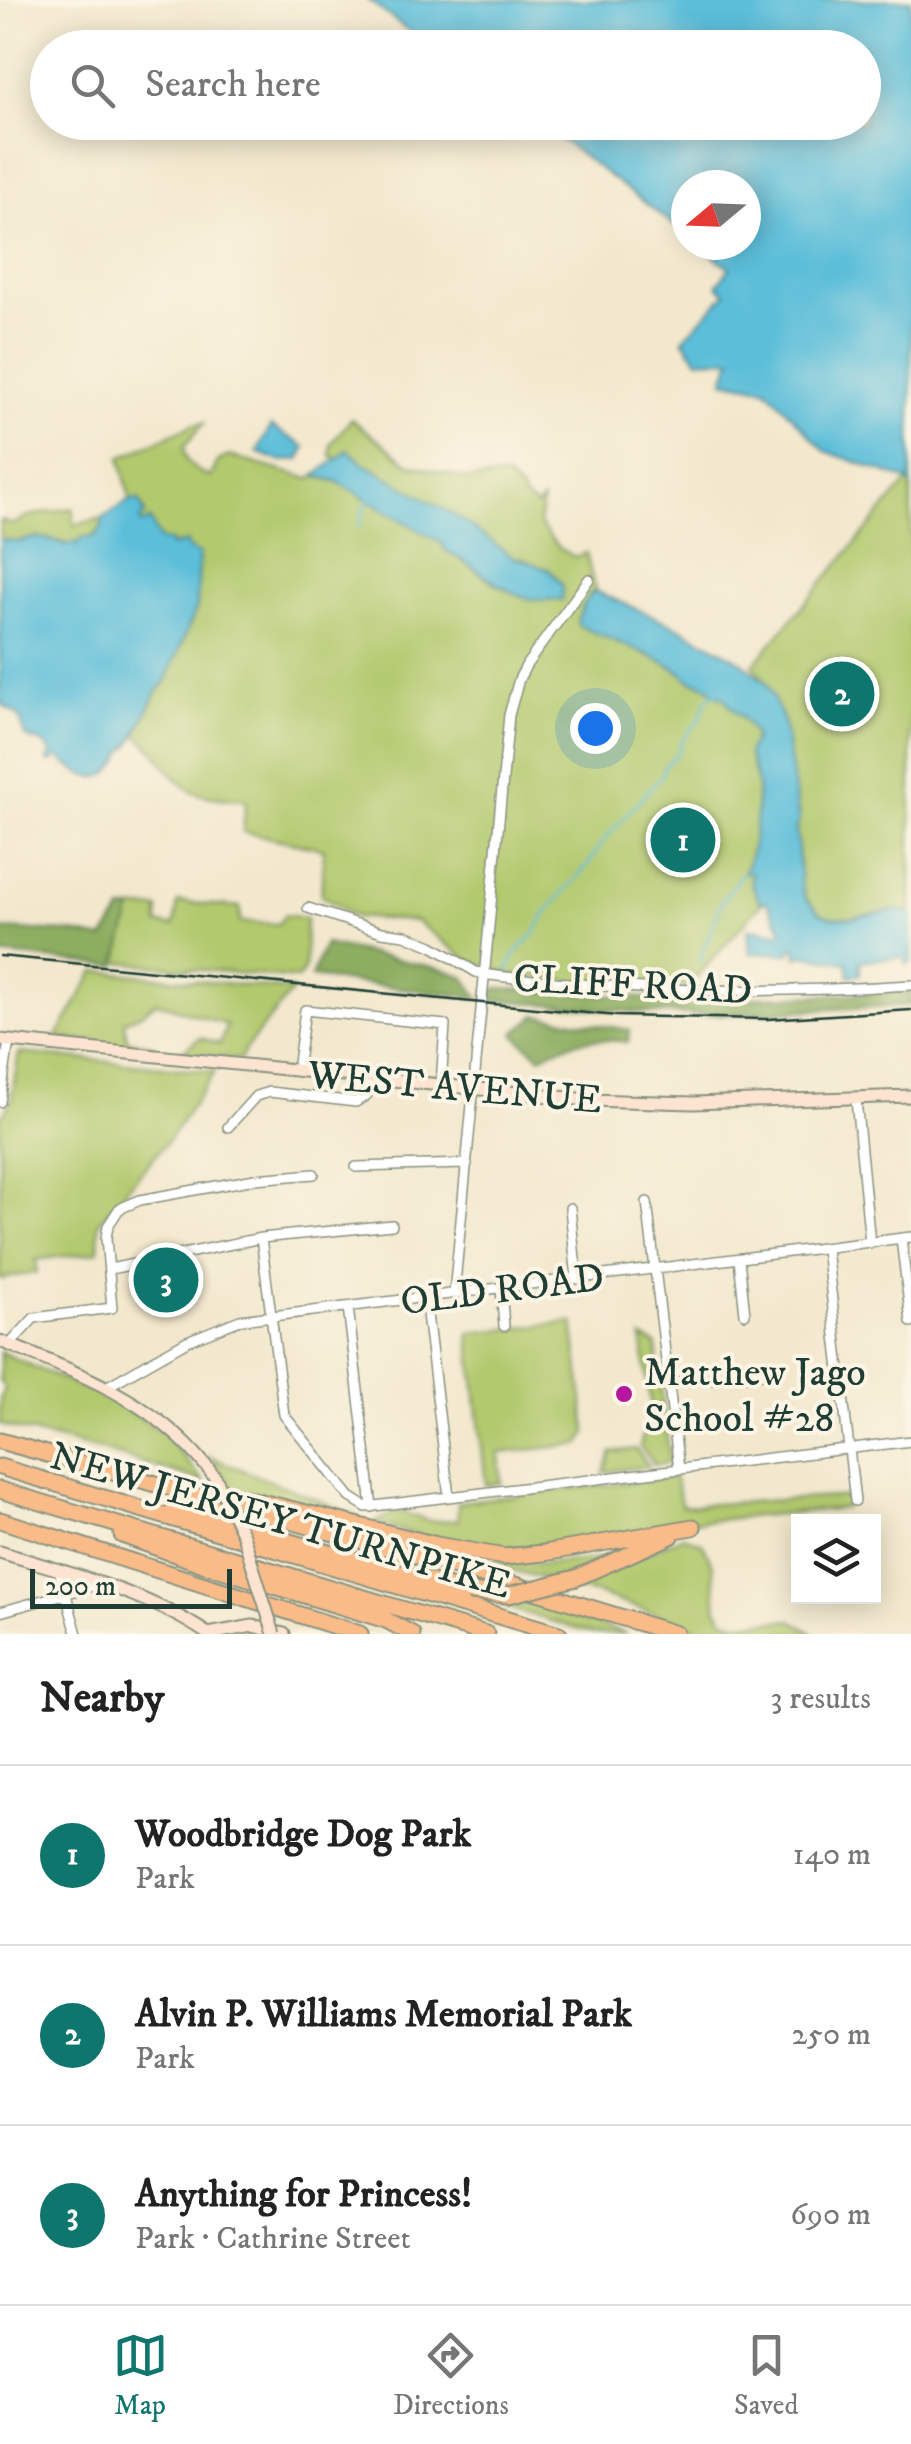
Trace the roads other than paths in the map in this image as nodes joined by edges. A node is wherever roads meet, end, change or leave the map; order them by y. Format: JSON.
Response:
{"nodes":[{"id":1,"x":589,"y":578,"type":"dead end"},
{"id":2,"x":308,"y":908,"type":"dead end"},
{"id":3,"x":484,"y":974,"type":"junction"},
{"id":4,"x":911,"y":985,"type":"edge"},
{"id":5,"x":4,"y":1041,"type":"edge"},
{"id":6,"x":297,"y":1071,"type":"junction"},
{"id":7,"x":372,"y":1077,"type":"junction"},
{"id":8,"x":441,"y":1086,"type":"junction"},
{"id":9,"x":474,"y":1088,"type":"junction"},
{"id":10,"x":911,"y":1096,"type":"edge"},
{"id":11,"x":856,"y":1100,"type":"junction"},
{"id":12,"x":0,"y":1102,"type":"edge"},
{"id":13,"x":228,"y":1127,"type":"dead end"},
{"id":14,"x":467,"y":1164,"type":"junction"},
{"id":15,"x":356,"y":1167,"type":"dead end"},
{"id":16,"x":314,"y":1174,"type":"dead end"},
{"id":17,"x":647,"y":1202,"type":"dead end"},
{"id":18,"x":570,"y":1208,"type":"dead end"},
{"id":19,"x":392,"y":1225,"type":"dead end"},
{"id":20,"x":260,"y":1238,"type":"junction"},
{"id":21,"x":906,"y":1238,"type":"edge"},
{"id":22,"x":870,"y":1242,"type":"junction"},
{"id":23,"x":826,"y":1248,"type":"junction"},
{"id":24,"x":739,"y":1258,"type":"junction"},
{"id":25,"x":654,"y":1268,"type":"junction"},
{"id":26,"x":110,"y":1269,"type":"junction"},
{"id":27,"x":577,"y":1279,"type":"junction"},
{"id":28,"x":501,"y":1288,"type":"junction"},
{"id":29,"x":454,"y":1294,"type":"junction"},
{"id":30,"x":425,"y":1297,"type":"junction"},
{"id":31,"x":348,"y":1307,"type":"junction"},
{"id":32,"x":745,"y":1314,"type":"dead end"},
{"id":33,"x":270,"y":1316,"type":"junction"},
{"id":34,"x":911,"y":1322,"type":"edge"},
{"id":35,"x":504,"y":1326,"type":"dead end"},
{"id":36,"x":4,"y":1343,"type":"edge"},
{"id":37,"x":762,"y":1374,"type":"dead end"},
{"id":38,"x":668,"y":1383,"type":"junction"},
{"id":39,"x":108,"y":1386,"type":"junction"},
{"id":40,"x":0,"y":1441,"type":"edge"},
{"id":41,"x":911,"y":1441,"type":"edge"},
{"id":42,"x":848,"y":1448,"type":"junction"},
{"id":43,"x":0,"y":1466,"type":"edge"},
{"id":44,"x":679,"y":1469,"type":"junction"},
{"id":45,"x":0,"y":1490,"type":"edge"},
{"id":46,"x":192,"y":1494,"type":"junction"},
{"id":47,"x":449,"y":1497,"type":"junction"},
{"id":48,"x":30,"y":1498,"type":"junction"},
{"id":49,"x":855,"y":1501,"type":"dead end"},
{"id":50,"x":372,"y":1508,"type":"junction"},
{"id":51,"x":0,"y":1520,"type":"edge"},
{"id":52,"x":0,"y":1552,"type":"edge"},
{"id":53,"x":59,"y":1570,"type":"junction"},
{"id":54,"x":102,"y":1584,"type":"junction"},
{"id":55,"x":212,"y":1587,"type":"junction"},
{"id":56,"x":65,"y":1593,"type":"junction"},
{"id":57,"x":0,"y":1612,"type":"edge"},
{"id":58,"x":77,"y":1634,"type":"edge"},
{"id":59,"x":207,"y":1634,"type":"edge"},
{"id":60,"x":274,"y":1634,"type":"edge"},
{"id":61,"x":284,"y":1634,"type":"edge"},
{"id":62,"x":329,"y":1634,"type":"edge"},
{"id":63,"x":360,"y":1634,"type":"edge"},
{"id":64,"x":412,"y":1634,"type":"edge"},
{"id":65,"x":486,"y":1634,"type":"edge"},
{"id":66,"x":559,"y":1634,"type":"edge"},
{"id":67,"x":676,"y":1634,"type":"edge"}],
"edges":[{"from":1,"to":3,"type":"street"},
{"from":2,"to":3,"type":"street","name":"CLIFF ROAD"},
{"from":3,"to":4,"type":"street","name":"CLIFF ROAD"},
{"from":3,"to":9,"type":"street"},
{"from":5,"to":6,"type":"street","name":"WEST AVENUE"},
{"from":5,"to":12,"type":"street"},
{"from":6,"to":7,"type":"street","name":"WEST AVENUE"},
{"from":6,"to":8,"type":"street"},
{"from":7,"to":8,"type":"street","name":"WEST AVENUE"},
{"from":7,"to":13,"type":"street"},
{"from":8,"to":9,"type":"street","name":"WEST AVENUE"},
{"from":9,"to":11,"type":"street","name":"WEST AVENUE"},
{"from":9,"to":14,"type":"street"},
{"from":10,"to":11,"type":"street","name":"WEST AVENUE"},
{"from":11,"to":22,"type":"street"},
{"from":14,"to":15,"type":"street"},
{"from":14,"to":29,"type":"street"},
{"from":16,"to":26,"type":"street"},
{"from":17,"to":25,"type":"street"},
{"from":18,"to":27,"type":"street"},
{"from":19,"to":20,"type":"street"},
{"from":20,"to":26,"type":"street"},
{"from":20,"to":33,"type":"street"},
{"from":21,"to":22,"type":"street","name":"OLD ROAD"},
{"from":21,"to":34,"type":"street"},
{"from":22,"to":23,"type":"street","name":"OLD ROAD"},
{"from":23,"to":24,"type":"street","name":"OLD ROAD"},
{"from":23,"to":42,"type":"street"},
{"from":24,"to":25,"type":"street","name":"OLD ROAD"},
{"from":24,"to":32,"type":"street"},
{"from":25,"to":27,"type":"street","name":"OLD ROAD"},
{"from":25,"to":38,"type":"street"},
{"from":26,"to":36,"type":"street"},
{"from":27,"to":28,"type":"street","name":"OLD ROAD"},
{"from":28,"to":29,"type":"street","name":"OLD ROAD"},
{"from":28,"to":35,"type":"street"},
{"from":29,"to":30,"type":"street","name":"OLD ROAD"},
{"from":30,"to":31,"type":"street","name":"OLD ROAD"},
{"from":30,"to":47,"type":"street"},
{"from":31,"to":33,"type":"street","name":"OLD ROAD"},
{"from":31,"to":50,"type":"street"},
{"from":33,"to":39,"type":"street","name":"OLD ROAD"},
{"from":33,"to":50,"type":"street"},
{"from":36,"to":39,"type":"street"},
{"from":37,"to":38,"type":"street"},
{"from":38,"to":44,"type":"street"},
{"from":39,"to":60,"type":"street","bridge":true},
{"from":40,"to":46,"type":"highway","name":"NEW JERSEY TURNPIKE"},
{"from":41,"to":42,"type":"street"},
{"from":42,"to":44,"type":"street"},
{"from":42,"to":49,"type":"street"},
{"from":43,"to":46,"type":"highway","bridge":true},
{"from":43,"to":66,"type":"highway","name":"NEW JERSEY TURNPIKE"},
{"from":44,"to":47,"type":"street"},
{"from":45,"to":48,"type":"highway","name":"NEW JERSEY TURNPIKE"},
{"from":46,"to":67,"type":"highway","name":"NEW JERSEY TURNPIKE"},
{"from":47,"to":50,"type":"street"},
{"from":48,"to":64,"type":"highway"},
{"from":48,"to":65,"type":"highway","name":"NEW JERSEY TURNPIKE"},
{"from":51,"to":55,"type":"highway","name":"NEW JERSEY TURNPIKE"},
{"from":52,"to":53,"type":"street"},
{"from":53,"to":54,"type":"street"},
{"from":53,"to":56,"type":"street"},
{"from":54,"to":56,"type":"street"},
{"from":54,"to":59,"type":"street"},
{"from":55,"to":62,"type":"highway"},
{"from":55,"to":63,"type":"highway","name":"NEW JERSEY TURNPIKE"},
{"from":56,"to":57,"type":"street"},
{"from":56,"to":58,"type":"street"},
{"from":59,"to":61,"type":"street"}]}
